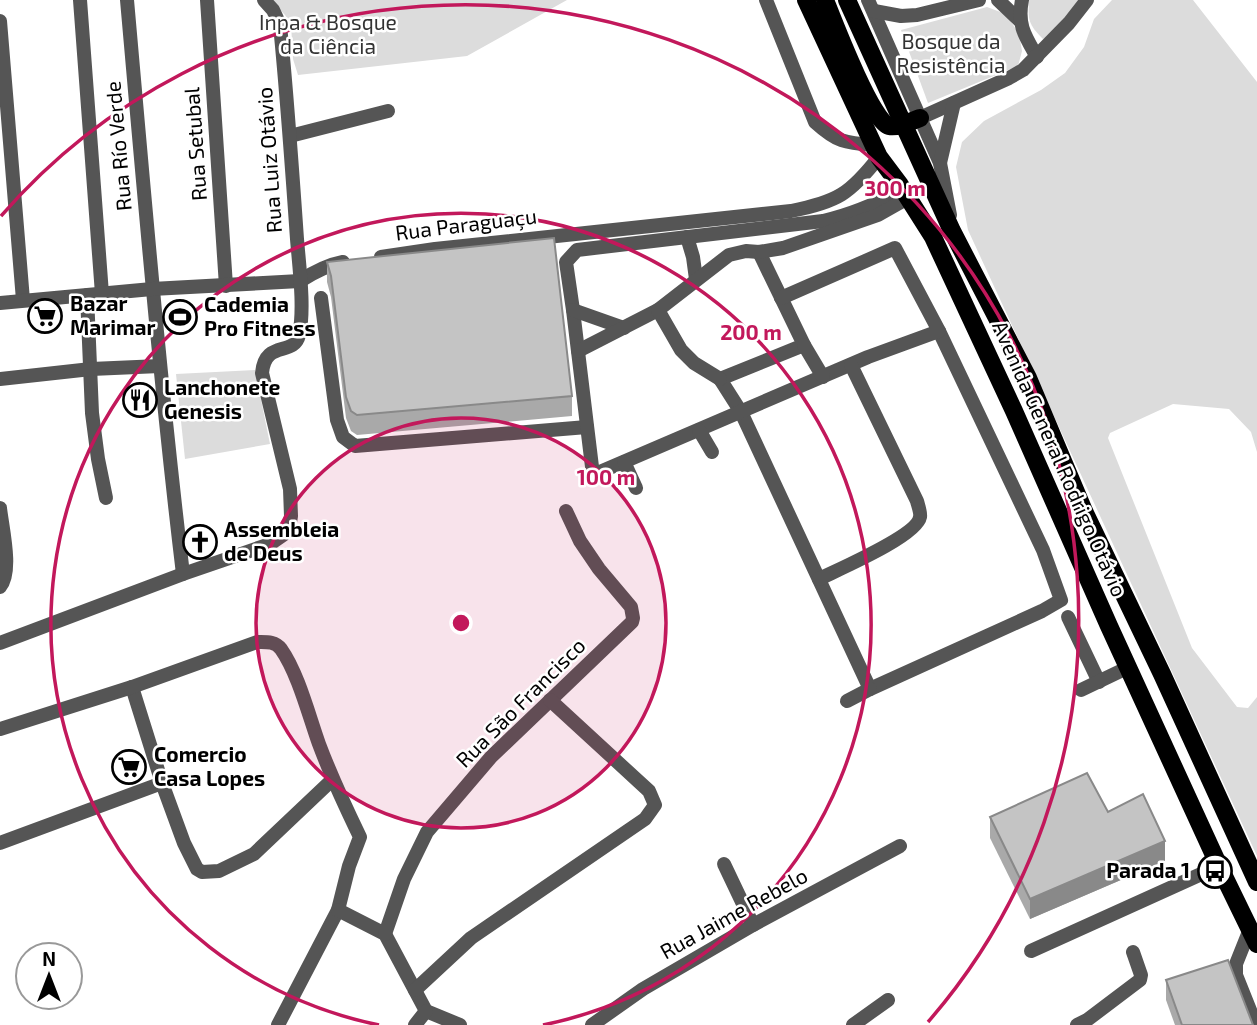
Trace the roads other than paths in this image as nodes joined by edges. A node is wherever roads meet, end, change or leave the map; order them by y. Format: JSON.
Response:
{"nodes":[{"id":1,"x":80,"y":0,"type":"edge"},
{"id":2,"x":127,"y":0,"type":"edge"},
{"id":3,"x":207,"y":0,"type":"edge"},
{"id":4,"x":264,"y":0,"type":"edge"},
{"id":5,"x":766,"y":0,"type":"edge"},
{"id":6,"x":806,"y":0,"type":"edge"},
{"id":7,"x":825,"y":0,"type":"edge"},
{"id":8,"x":847,"y":0,"type":"edge"},
{"id":9,"x":979,"y":0,"type":"edge"},
{"id":10,"x":998,"y":0,"type":"edge"},
{"id":11,"x":1022,"y":0,"type":"edge"},
{"id":12,"x":1087,"y":0,"type":"edge"},
{"id":13,"x":871,"y":6,"type":"edge"},
{"id":14,"x":1019,"y":20,"type":"junction"},
{"id":15,"x":0,"y":21,"type":"edge"},
{"id":16,"x":1037,"y":57,"type":"junction"},
{"id":17,"x":954,"y":103,"type":"junction"},
{"id":18,"x":388,"y":111,"type":"dead end"},
{"id":19,"x":912,"y":121,"type":"junction"},
{"id":20,"x":290,"y":136,"type":"junction"},
{"id":21,"x":876,"y":151,"type":"junction"},
{"id":22,"x":940,"y":163,"type":"junction"},
{"id":23,"x":905,"y":194,"type":"junction"},
{"id":24,"x":952,"y":230,"type":"junction"},
{"id":25,"x":687,"y":237,"type":"junction"},
{"id":26,"x":759,"y":251,"type":"junction"},
{"id":27,"x":696,"y":279,"type":"junction"},
{"id":28,"x":300,"y":281,"type":"junction"},
{"id":29,"x":226,"y":286,"type":"junction"},
{"id":30,"x":152,"y":289,"type":"junction"},
{"id":31,"x":94,"y":295,"type":"junction"},
{"id":32,"x":321,"y":298,"type":"dead end"},
{"id":33,"x":781,"y":298,"type":"junction"},
{"id":34,"x":23,"y":300,"type":"junction"},
{"id":35,"x":0,"y":303,"type":"edge"},
{"id":36,"x":573,"y":310,"type":"junction"},
{"id":37,"x":658,"y":310,"type":"junction"},
{"id":38,"x":624,"y":328,"type":"junction"},
{"id":39,"x":939,"y":331,"type":"junction"},
{"id":40,"x":804,"y":345,"type":"junction"},
{"id":41,"x":578,"y":351,"type":"junction"},
{"id":42,"x":851,"y":365,"type":"junction"},
{"id":43,"x":160,"y":366,"type":"junction"},
{"id":44,"x":91,"y":369,"type":"junction"},
{"id":45,"x":823,"y":377,"type":"junction"},
{"id":46,"x":0,"y":379,"type":"edge"},
{"id":47,"x":720,"y":379,"type":"junction"},
{"id":48,"x":741,"y":412,"type":"junction"},
{"id":49,"x":587,"y":428,"type":"junction"},
{"id":50,"x":699,"y":430,"type":"junction"},
{"id":51,"x":712,"y":452,"type":"dead end"},
{"id":52,"x":624,"y":462,"type":"junction"},
{"id":53,"x":636,"y":488,"type":"dead end"},
{"id":54,"x":106,"y":498,"type":"dead end"},
{"id":55,"x":0,"y":508,"type":"edge"},
{"id":56,"x":566,"y":511,"type":"dead end"},
{"id":57,"x":183,"y":574,"type":"junction"},
{"id":58,"x":819,"y":579,"type":"junction"},
{"id":59,"x":0,"y":587,"type":"edge"},
{"id":60,"x":1069,"y":617,"type":"dead end"},
{"id":61,"x":0,"y":643,"type":"edge"},
{"id":62,"x":1129,"y":667,"type":"junction"},
{"id":63,"x":1099,"y":682,"type":"junction"},
{"id":64,"x":132,"y":687,"type":"junction"},
{"id":65,"x":870,"y":690,"type":"junction"},
{"id":66,"x":1081,"y":690,"type":"dead end"},
{"id":67,"x":550,"y":700,"type":"junction"},
{"id":68,"x":847,"y":701,"type":"dead end"},
{"id":69,"x":0,"y":729,"type":"edge"},
{"id":70,"x":332,"y":780,"type":"junction"},
{"id":71,"x":162,"y":783,"type":"junction"},
{"id":72,"x":0,"y":843,"type":"edge"},
{"id":73,"x":900,"y":846,"type":"dead end"},
{"id":74,"x":724,"y":864,"type":"dead end"},
{"id":75,"x":1219,"y":866,"type":"junction"},
{"id":76,"x":1257,"y":882,"type":"edge"},
{"id":77,"x":338,"y":910,"type":"junction"},
{"id":78,"x":753,"y":925,"type":"junction"},
{"id":79,"x":385,"y":934,"type":"junction"},
{"id":80,"x":1253,"y":936,"type":"edge"},
{"id":81,"x":1031,"y":951,"type":"dead end"},
{"id":82,"x":1133,"y":952,"type":"dead end"},
{"id":83,"x":415,"y":990,"type":"junction"},
{"id":84,"x":888,"y":1000,"type":"dead end"},
{"id":85,"x":426,"y":1011,"type":"junction"},
{"id":86,"x":1084,"y":1023,"type":"edge"},
{"id":87,"x":278,"y":1025,"type":"edge"},
{"id":88,"x":415,"y":1025,"type":"edge"},
{"id":89,"x":460,"y":1025,"type":"edge"},
{"id":90,"x":592,"y":1025,"type":"edge"},
{"id":91,"x":853,"y":1025,"type":"edge"},
{"id":92,"x":1256,"y":1025,"type":"edge"}],
"edges":[{"from":1,"to":31,"type":"street"},
{"from":2,"to":30,"type":"street","name":"Rua Río Verde"},
{"from":3,"to":29,"type":"street","name":"Rua Setubal"},
{"from":4,"to":20,"type":"street","name":"Rua Luiz Otávio"},
{"from":5,"to":21,"type":"street"},
{"from":6,"to":21,"type":"main road","name":"Avenida General Rodrigo Otávio"},
{"from":7,"to":19,"type":"main road"},
{"from":8,"to":19,"type":"main road","name":"Avenida General Rodrigo Otávio"},
{"from":9,"to":13,"type":"street"},
{"from":10,"to":14,"type":"street"},
{"from":11,"to":14,"type":"street"},
{"from":12,"to":16,"type":"street"},
{"from":13,"to":19,"type":"street","name":"Avenida General Rodrigo Otávio"},
{"from":14,"to":16,"type":"street"},
{"from":15,"to":34,"type":"street"},
{"from":16,"to":17,"type":"street"},
{"from":17,"to":19,"type":"street"},
{"from":17,"to":22,"type":"street"},
{"from":18,"to":20,"type":"street"},
{"from":19,"to":22,"type":"street","name":"Avenida General Rodrigo Otávio"},
{"from":19,"to":24,"type":"main road","name":"Avenida General Rodrigo Otávio"},
{"from":20,"to":28,"type":"street","name":"Rua Luiz Otávio"},
{"from":21,"to":23,"type":"main road","name":"Avenida General Rodrigo Otávio"},
{"from":21,"to":28,"type":"street","name":"Rua Paraguaçu"},
{"from":22,"to":24,"type":"street","name":"Avenida General Rodrigo Otávio"},
{"from":23,"to":25,"type":"street"},
{"from":23,"to":26,"type":"street"},
{"from":23,"to":62,"type":"main road","name":"Avenida General Rodrigo Otávio"},
{"from":24,"to":76,"type":"main road","name":"Avenida General Rodrigo Otávio"},
{"from":25,"to":27,"type":"street"},
{"from":25,"to":36,"type":"street"},
{"from":26,"to":27,"type":"street"},
{"from":26,"to":33,"type":"street"},
{"from":27,"to":37,"type":"street"},
{"from":28,"to":29,"type":"street","name":"Rua Paraguaçu"},
{"from":28,"to":57,"type":"street","name":"Rua Luiz Otávio"},
{"from":29,"to":30,"type":"street","name":"Rua Paraguaçu"},
{"from":30,"to":31,"type":"street","name":"Rua Paraguaçu"},
{"from":30,"to":43,"type":"street","name":"Rua Río Verde"},
{"from":31,"to":34,"type":"street","name":"Rua Paraguaçu"},
{"from":31,"to":44,"type":"street"},
{"from":32,"to":49,"type":"street"},
{"from":33,"to":39,"type":"street"},
{"from":33,"to":40,"type":"street"},
{"from":34,"to":35,"type":"street","name":"Rua Paraguaçu"},
{"from":36,"to":38,"type":"street"},
{"from":36,"to":41,"type":"street"},
{"from":37,"to":38,"type":"street"},
{"from":37,"to":47,"type":"street"},
{"from":38,"to":41,"type":"street"},
{"from":39,"to":42,"type":"street"},
{"from":39,"to":65,"type":"street"},
{"from":40,"to":45,"type":"street"},
{"from":40,"to":47,"type":"street"},
{"from":41,"to":49,"type":"street"},
{"from":42,"to":45,"type":"street"},
{"from":42,"to":58,"type":"street"},
{"from":43,"to":44,"type":"street"},
{"from":43,"to":57,"type":"street","name":"Rua Río Verde"},
{"from":44,"to":46,"type":"street"},
{"from":44,"to":54,"type":"street"},
{"from":45,"to":48,"type":"street"},
{"from":47,"to":48,"type":"street"},
{"from":48,"to":50,"type":"street"},
{"from":48,"to":58,"type":"street"},
{"from":49,"to":52,"type":"street"},
{"from":50,"to":51,"type":"street"},
{"from":50,"to":52,"type":"street"},
{"from":52,"to":53,"type":"street"},
{"from":55,"to":59,"type":"street"},
{"from":56,"to":67,"type":"street","name":"Rua São Francisco"},
{"from":57,"to":61,"type":"street"},
{"from":58,"to":65,"type":"street"},
{"from":60,"to":63,"type":"street"},
{"from":62,"to":63,"type":"street"},
{"from":62,"to":75,"type":"main road","name":"Avenida General Rodrigo Otávio"},
{"from":63,"to":66,"type":"street"},
{"from":64,"to":69,"type":"street"},
{"from":64,"to":70,"type":"street"},
{"from":64,"to":71,"type":"street"},
{"from":65,"to":68,"type":"street"},
{"from":67,"to":79,"type":"street","name":"Rua São Francisco"},
{"from":67,"to":83,"type":"street"},
{"from":70,"to":71,"type":"street"},
{"from":70,"to":77,"type":"street"},
{"from":71,"to":72,"type":"street"},
{"from":73,"to":78,"type":"street","name":"Rua Jaime Rebelo"},
{"from":74,"to":78,"type":"street"},
{"from":75,"to":80,"type":"main road","name":"Avenida General Rodrigo Otávio"},
{"from":75,"to":81,"type":"street"},
{"from":77,"to":79,"type":"street"},
{"from":77,"to":87,"type":"street"},
{"from":78,"to":90,"type":"street","name":"Rua Jaime Rebelo"},
{"from":79,"to":83,"type":"street"},
{"from":80,"to":92,"type":"street"},
{"from":82,"to":86,"type":"street"},
{"from":83,"to":85,"type":"street"},
{"from":84,"to":91,"type":"street"},
{"from":85,"to":88,"type":"street"},
{"from":85,"to":89,"type":"street"}]}
